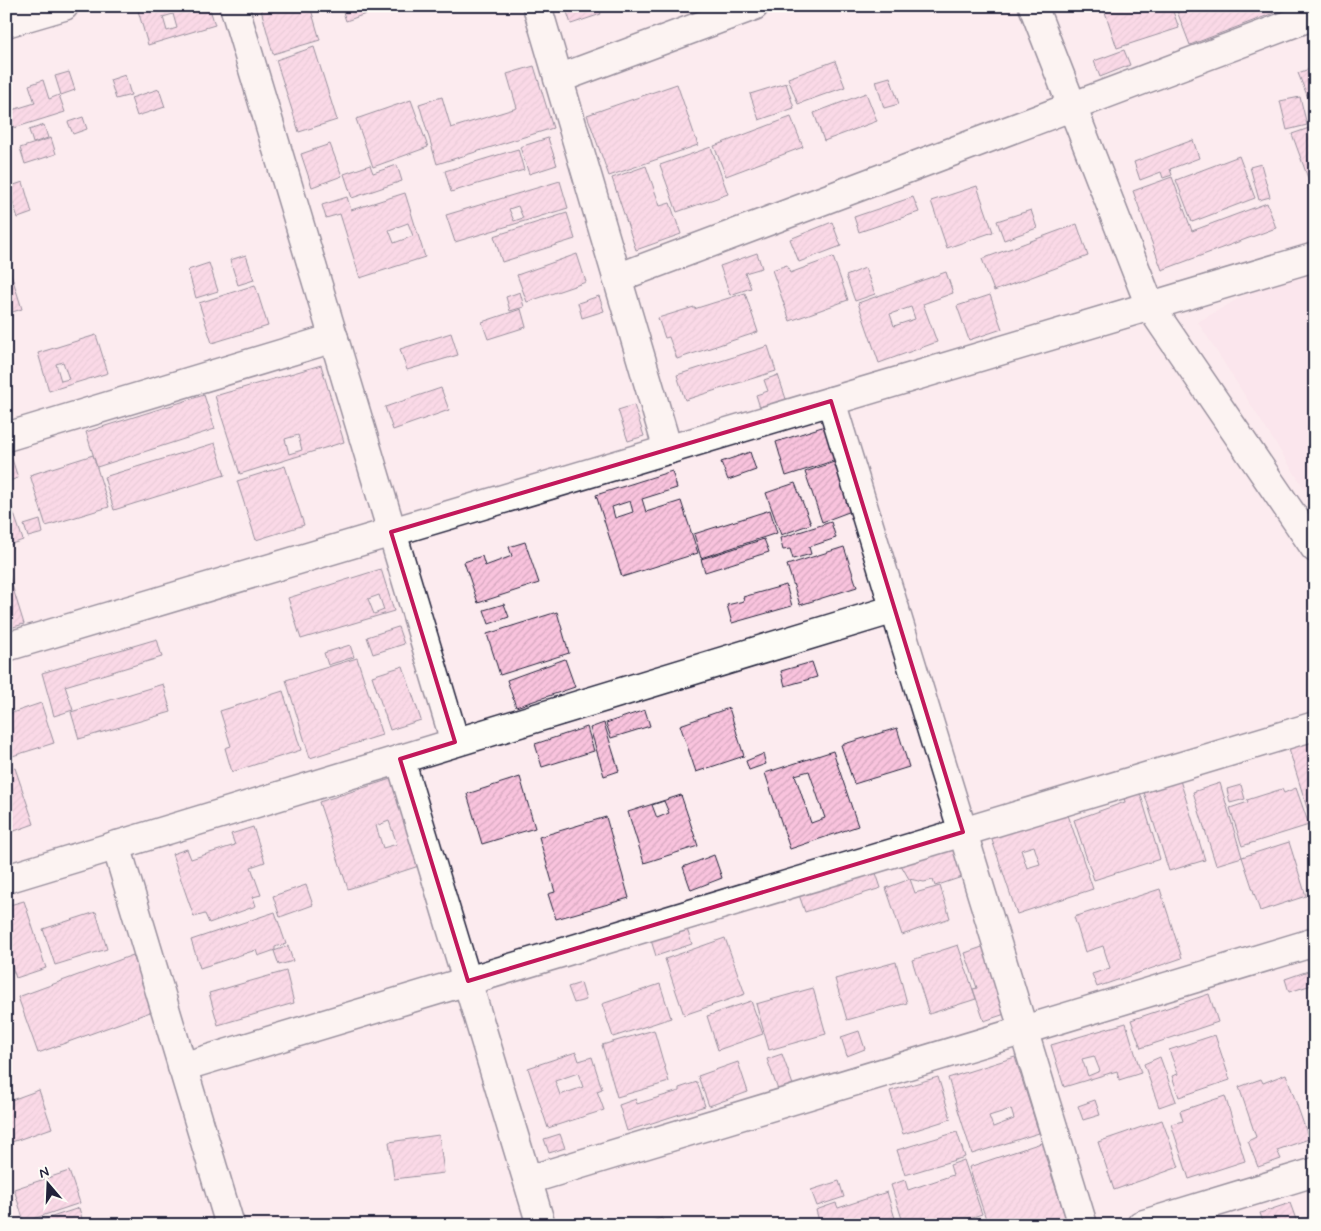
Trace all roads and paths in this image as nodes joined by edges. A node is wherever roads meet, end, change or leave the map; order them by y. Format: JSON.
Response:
{"nodes":[{"id":1,"x":64,"y":6,"type":"edge"},
{"id":2,"x":234,"y":6,"type":"edge"},
{"id":3,"x":537,"y":6,"type":"edge"},
{"id":4,"x":754,"y":6,"type":"edge"},
{"id":5,"x":1033,"y":6,"type":"edge"},
{"id":6,"x":1315,"y":15,"type":"edge"},
{"id":7,"x":6,"y":24,"type":"edge"},
{"id":8,"x":558,"y":79,"type":"junction"},
{"id":9,"x":1072,"y":106,"type":"junction"},
{"id":10,"x":1315,"y":257,"type":"edge"},
{"id":11,"x":617,"y":278,"type":"junction"},
{"id":12,"x":1150,"y":306,"type":"junction"},
{"id":13,"x":334,"y":338,"type":"junction"},
{"id":14,"x":831,"y":401,"type":"junction"},
{"id":15,"x":6,"y":437,"type":"edge"},
{"id":16,"x":668,"y":450,"type":"junction"},
{"id":17,"x":391,"y":532,"type":"junction"},
{"id":18,"x":1315,"y":548,"type":"edge"},
{"id":19,"x":894,"y":609,"type":"junction"},
{"id":20,"x":6,"y":647,"type":"edge"},
{"id":21,"x":1315,"y":726,"type":"edge"},
{"id":22,"x":455,"y":742,"type":"junction"},
{"id":23,"x":400,"y":759,"type":"junction"},
{"id":24,"x":963,"y":832,"type":"junction"},
{"id":25,"x":116,"y":845,"type":"junction"},
{"id":26,"x":6,"y":879,"type":"edge"},
{"id":27,"x":1315,"y":942,"type":"edge"},
{"id":28,"x":468,"y":982,"type":"junction"},
{"id":29,"x":1024,"y":1030,"type":"junction"},
{"id":30,"x":182,"y":1067,"type":"junction"},
{"id":31,"x":1315,"y":1172,"type":"edge"},
{"id":32,"x":528,"y":1180,"type":"junction"},
{"id":33,"x":230,"y":1225,"type":"edge"},
{"id":34,"x":541,"y":1225,"type":"edge"},
{"id":35,"x":1083,"y":1225,"type":"edge"},
{"id":36,"x":1141,"y":1225,"type":"edge"}],
"edges":[{"from":1,"to":7,"type":"street"},
{"from":2,"to":13,"type":"street"},
{"from":3,"to":8,"type":"street"},
{"from":4,"to":8,"type":"street"},
{"from":5,"to":9,"type":"street"},
{"from":6,"to":9,"type":"street"},
{"from":8,"to":11,"type":"street"},
{"from":9,"to":11,"type":"street"},
{"from":9,"to":12,"type":"street"},
{"from":10,"to":12,"type":"street"},
{"from":11,"to":16,"type":"street"},
{"from":12,"to":14,"type":"street"},
{"from":12,"to":18,"type":"street"},
{"from":13,"to":15,"type":"street"},
{"from":13,"to":17,"type":"street"},
{"from":14,"to":16,"type":"street"},
{"from":14,"to":19,"type":"street"},
{"from":16,"to":17,"type":"street"},
{"from":17,"to":20,"type":"street"},
{"from":17,"to":22,"type":"street"},
{"from":19,"to":22,"type":"street"},
{"from":19,"to":24,"type":"street"},
{"from":21,"to":24,"type":"street"},
{"from":22,"to":23,"type":"street"},
{"from":23,"to":25,"type":"street"},
{"from":23,"to":28,"type":"street"},
{"from":24,"to":28,"type":"street"},
{"from":24,"to":29,"type":"street"},
{"from":25,"to":26,"type":"street"},
{"from":25,"to":30,"type":"street"},
{"from":27,"to":29,"type":"street"},
{"from":28,"to":30,"type":"street"},
{"from":28,"to":32,"type":"street"},
{"from":29,"to":32,"type":"street"},
{"from":29,"to":35,"type":"street"},
{"from":30,"to":33,"type":"street"},
{"from":31,"to":36,"type":"street"},
{"from":32,"to":34,"type":"street"}]}
